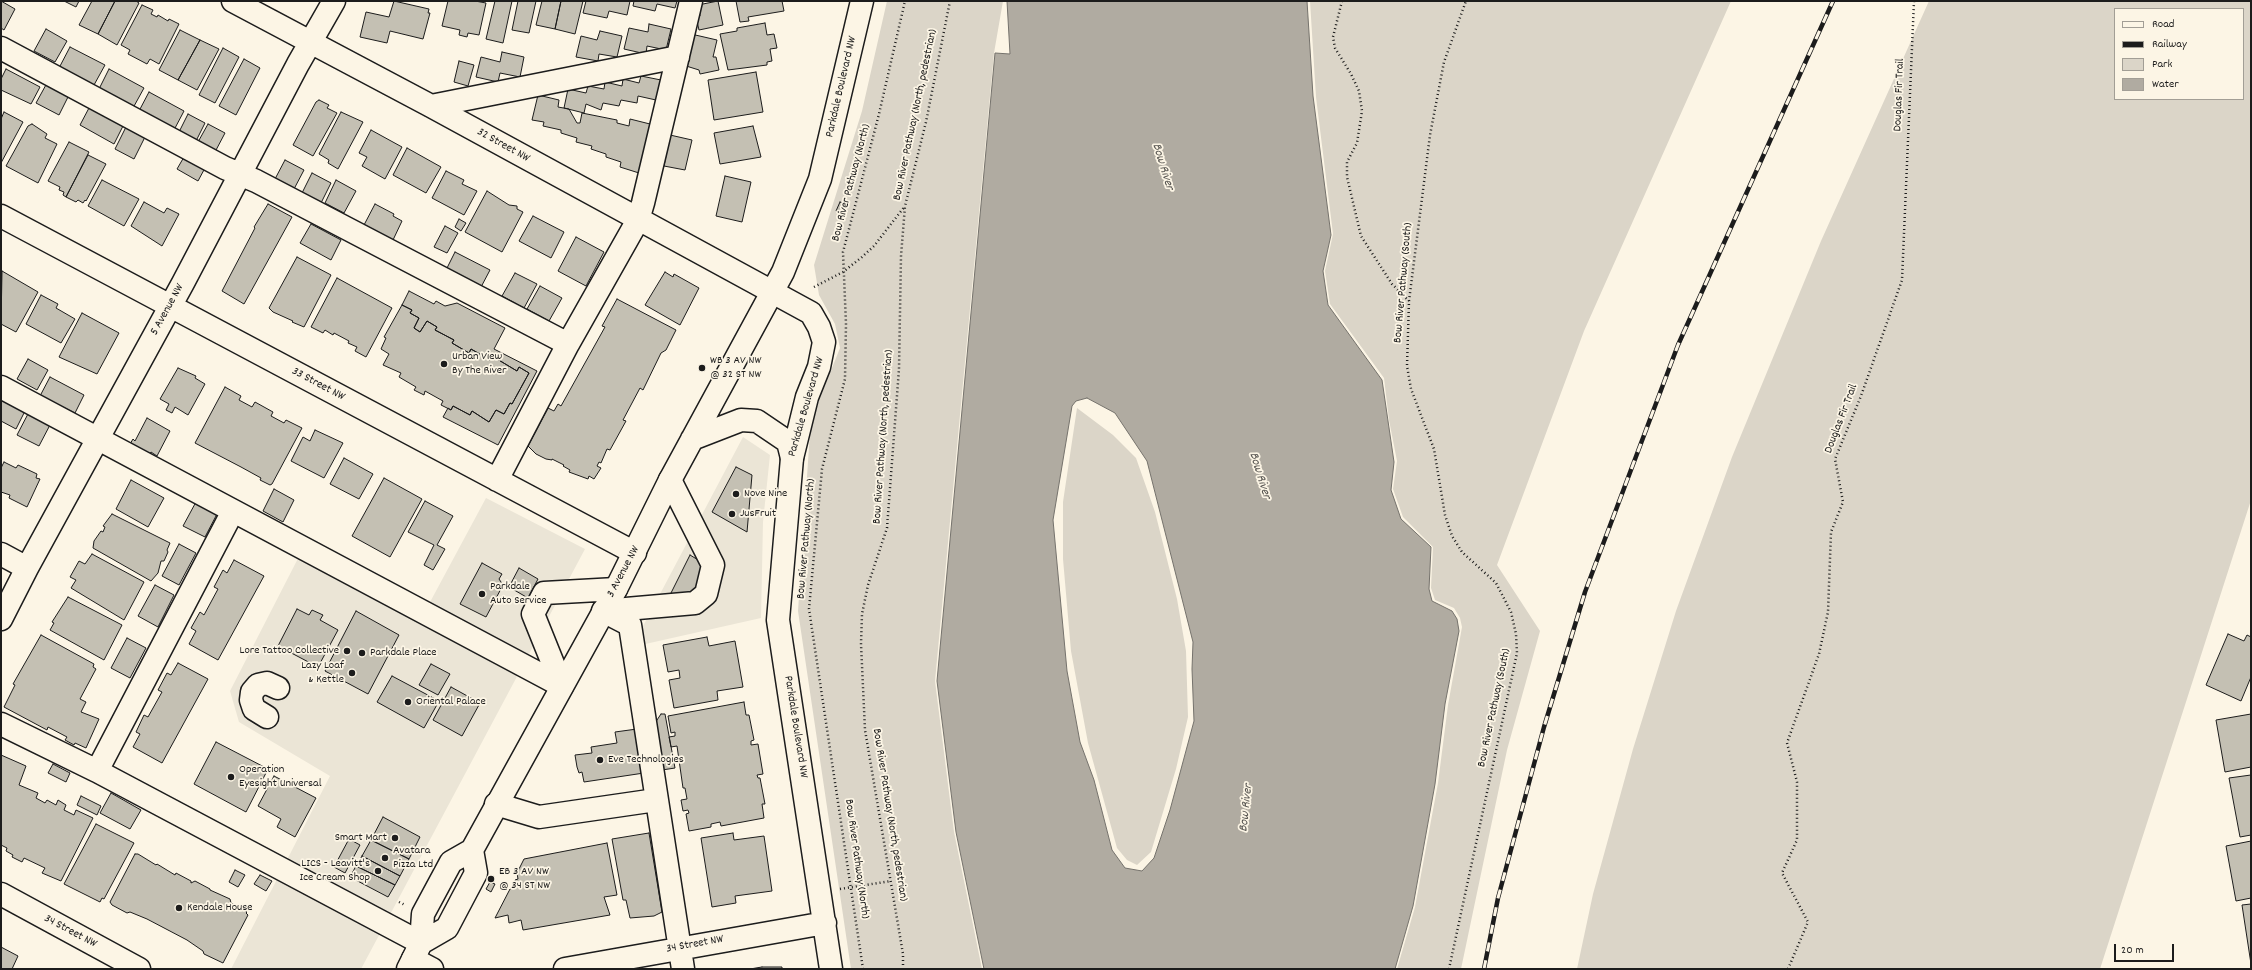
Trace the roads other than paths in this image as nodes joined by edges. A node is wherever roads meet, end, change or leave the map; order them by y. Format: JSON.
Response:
{"nodes":[{"id":1,"x":233,"y":1,"type":"edge"},
{"id":2,"x":334,"y":1,"type":"edge"},
{"id":3,"x":691,"y":1,"type":"edge"},
{"id":4,"x":862,"y":1,"type":"edge"},
{"id":5,"x":310,"y":42,"type":"junction"},
{"id":6,"x":1,"y":48,"type":"edge"},
{"id":7,"x":678,"y":57,"type":"junction"},
{"id":8,"x":431,"y":106,"type":"junction"},
{"id":9,"x":240,"y":174,"type":"junction"},
{"id":10,"x":1,"y":216,"type":"edge"},
{"id":11,"x":638,"y":220,"type":"junction"},
{"id":12,"x":773,"y":292,"type":"junction"},
{"id":13,"x":170,"y":306,"type":"junction"},
{"id":14,"x":568,"y":344,"type":"junction"},
{"id":15,"x":1,"y":387,"type":"edge"},
{"id":16,"x":99,"y":439,"type":"junction"},
{"id":17,"x":692,"y":439,"type":"junction"},
{"id":18,"x":792,"y":458,"type":"junction"},
{"id":19,"x":497,"y":480,"type":"junction"},
{"id":20,"x":670,"y":480,"type":"junction"},
{"id":21,"x":233,"y":512,"type":"junction"},
{"id":22,"x":635,"y":553,"type":"junction"},
{"id":23,"x":1,"y":554,"type":"edge"},
{"id":24,"x":27,"y":568,"type":"junction"},
{"id":25,"x":616,"y":589,"type":"junction"},
{"id":26,"x":603,"y":611,"type":"junction"},
{"id":27,"x":1,"y":619,"type":"edge"},
{"id":28,"x":562,"y":686,"type":"junction"},
{"id":29,"x":278,"y":688,"type":"dead end"},
{"id":30,"x":267,"y":717,"type":"dead end"},
{"id":31,"x":1,"y":724,"type":"edge"},
{"id":32,"x":97,"y":771,"type":"junction"},
{"id":33,"x":656,"y":800,"type":"junction"},
{"id":34,"x":496,"y":804,"type":"junction"},
{"id":35,"x":1,"y":894,"type":"edge"},
{"id":36,"x":825,"y":923,"type":"junction"},
{"id":37,"x":679,"y":948,"type":"junction"},
{"id":38,"x":414,"y":957,"type":"edge"},
{"id":39,"x":139,"y":969,"type":"edge"},
{"id":40,"x":432,"y":969,"type":"edge"},
{"id":41,"x":565,"y":969,"type":"edge"},
{"id":42,"x":683,"y":969,"type":"edge"},
{"id":43,"x":832,"y":969,"type":"edge"}],
"edges":[{"from":1,"to":5,"type":"street","name":"32 Street NW"},
{"from":2,"to":5,"type":"street","name":"5 Avenue NW"},
{"from":3,"to":7,"type":"street"},
{"from":4,"to":12,"type":"street","name":"Parkdale Boulevard NW"},
{"from":5,"to":8,"type":"street","name":"32 Street NW"},
{"from":5,"to":9,"type":"street","name":"5 Avenue NW"},
{"from":6,"to":9,"type":"street"},
{"from":7,"to":8,"type":"street"},
{"from":7,"to":11,"type":"street"},
{"from":8,"to":11,"type":"street","name":"32 Street NW"},
{"from":9,"to":13,"type":"street","name":"5 Avenue NW"},
{"from":9,"to":14,"type":"street"},
{"from":10,"to":13,"type":"street","name":"33 Street NW"},
{"from":11,"to":12,"type":"street","name":"32 Street NW"},
{"from":11,"to":14,"type":"street"},
{"from":12,"to":17,"type":"street","name":"3 Avenue NW"},
{"from":12,"to":18,"type":"street","name":"Parkdale Boulevard NW"},
{"from":13,"to":16,"type":"street","name":"5 Avenue NW"},
{"from":13,"to":19,"type":"street","name":"33 Street NW"},
{"from":14,"to":19,"type":"street"},
{"from":15,"to":16,"type":"street"},
{"from":16,"to":21,"type":"street"},
{"from":16,"to":24,"type":"street","name":"5 Avenue NW"},
{"from":17,"to":18,"type":"street"},
{"from":17,"to":20,"type":"street","name":"3 Avenue NW"},
{"from":18,"to":36,"type":"street","name":"Parkdale Boulevard NW"},
{"from":19,"to":22,"type":"street","name":"33 Street NW"},
{"from":20,"to":22,"type":"street","name":"3 Avenue NW"},
{"from":20,"to":26,"type":"street"},
{"from":21,"to":28,"type":"street"},
{"from":21,"to":32,"type":"street"},
{"from":22,"to":25,"type":"street","name":"3 Avenue NW"},
{"from":23,"to":24,"type":"street"},
{"from":24,"to":27,"type":"street","name":"5 Avenue NW"},
{"from":25,"to":26,"type":"street","name":"3 Avenue NW"},
{"from":25,"to":28,"type":"street"},
{"from":26,"to":28,"type":"street","name":"3 Avenue NW"},
{"from":26,"to":33,"type":"street"},
{"from":28,"to":34,"type":"street","name":"3 Avenue NW"},
{"from":29,"to":30,"type":"street"},
{"from":31,"to":32,"type":"street"},
{"from":32,"to":38,"type":"street"},
{"from":33,"to":34,"type":"street"},
{"from":33,"to":37,"type":"street"},
{"from":34,"to":38,"type":"street","name":"3 Avenue NW"},
{"from":35,"to":39,"type":"street","name":"34 Street NW"},
{"from":36,"to":37,"type":"street","name":"34 Street NW"},
{"from":36,"to":43,"type":"street","name":"Parkdale Boulevard NW"},
{"from":37,"to":41,"type":"street","name":"34 Street NW"},
{"from":37,"to":42,"type":"street"},
{"from":38,"to":40,"type":"street"}]}
